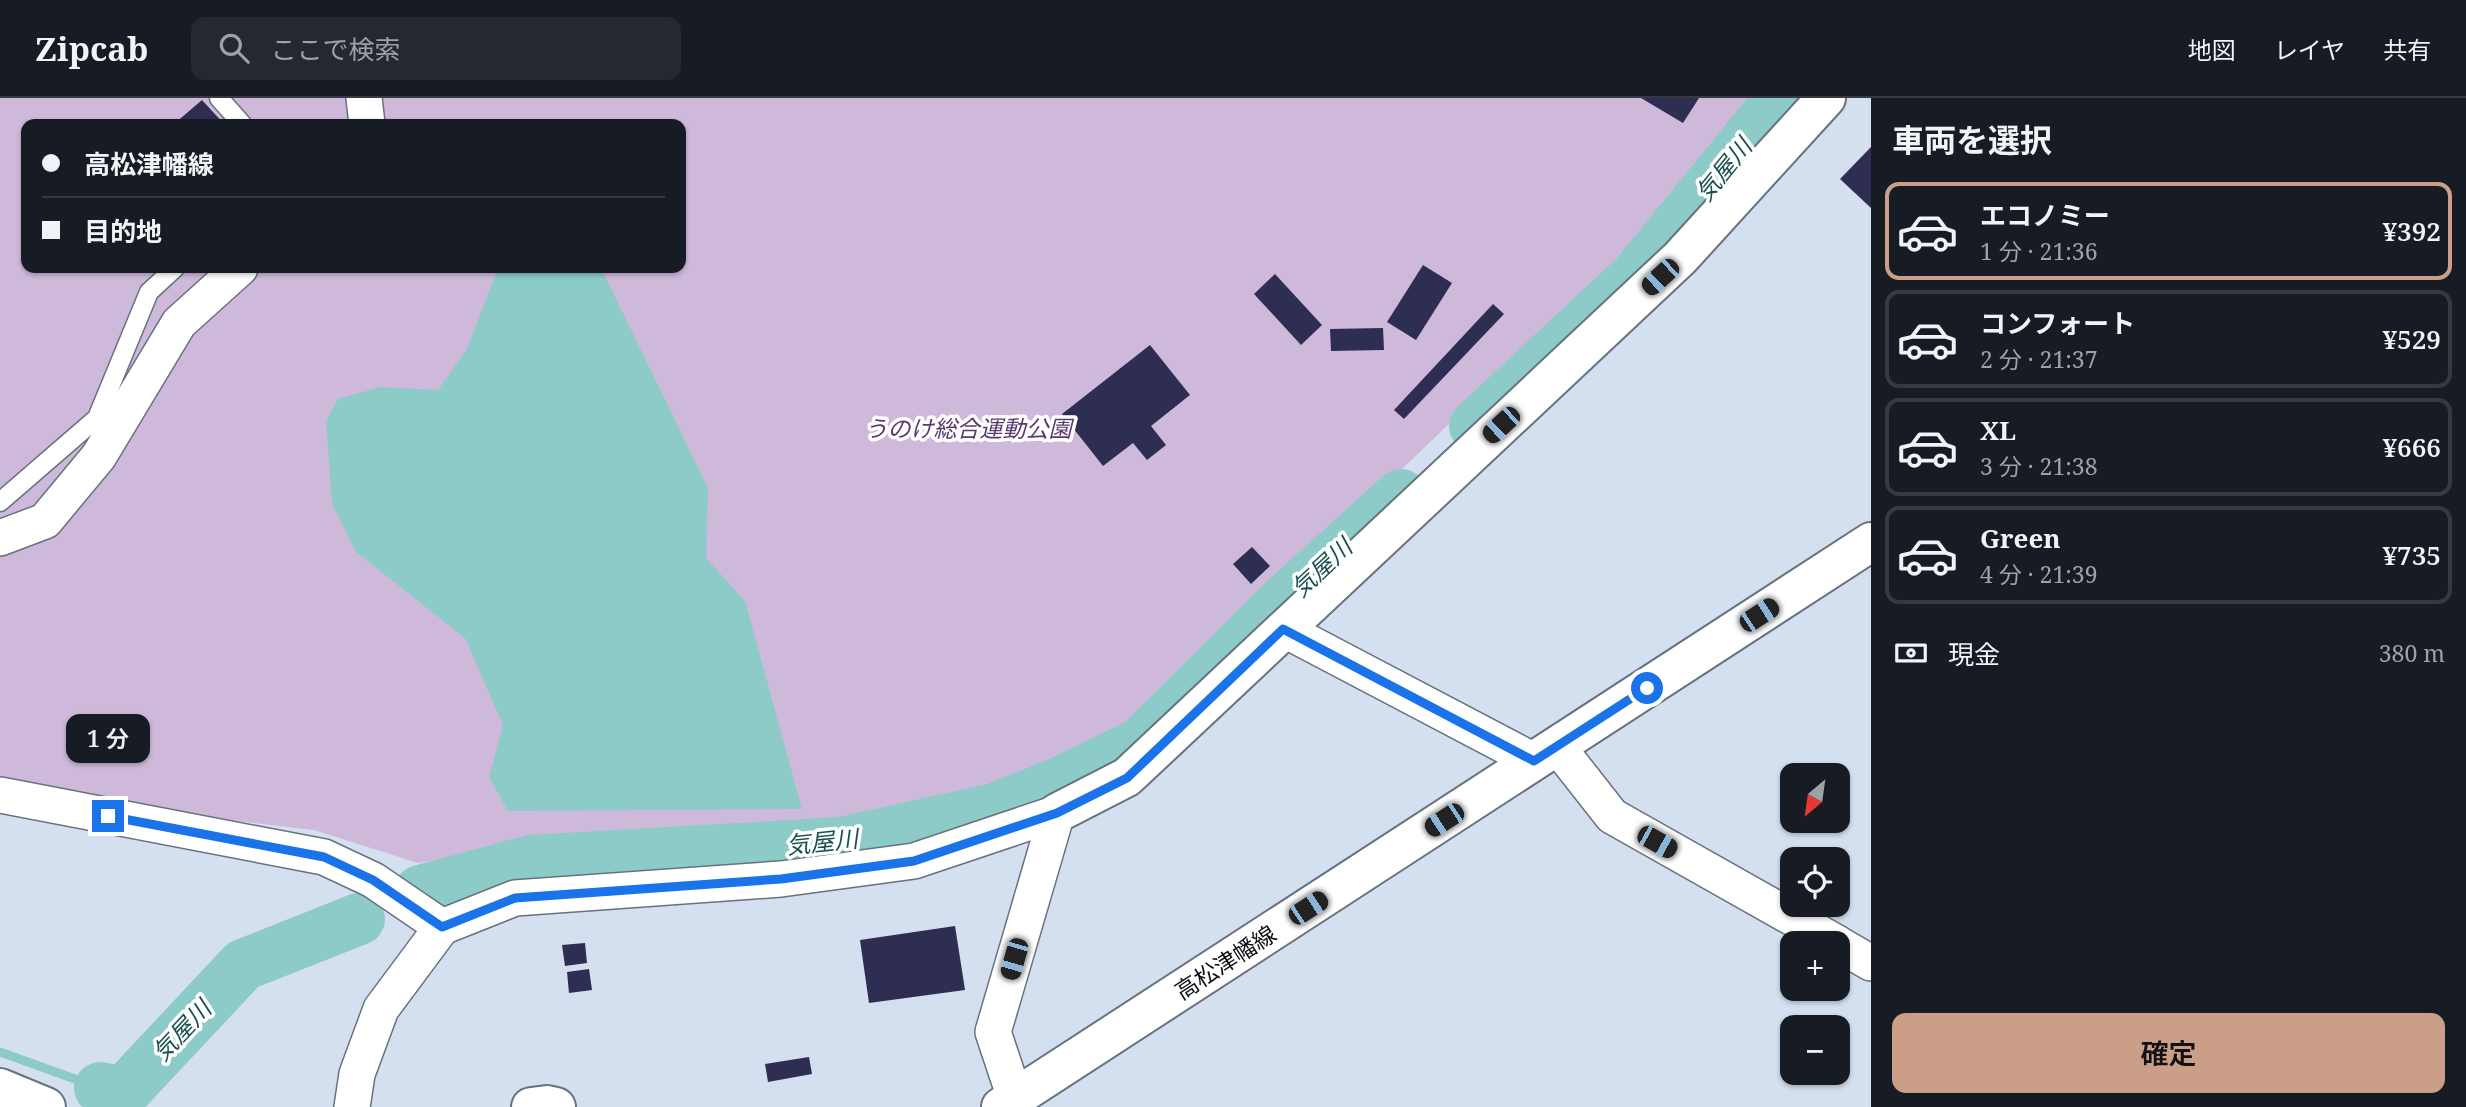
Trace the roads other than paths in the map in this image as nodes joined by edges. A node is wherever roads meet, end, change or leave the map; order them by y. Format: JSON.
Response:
{"nodes":[{"id":1,"x":219,"y":98,"type":"edge"},
{"id":2,"x":364,"y":98,"type":"edge"},
{"id":3,"x":1826,"y":98,"type":"edge"},
{"id":4,"x":238,"y":119,"type":"edge"},
{"id":5,"x":366,"y":119,"type":"edge"},
{"id":6,"x":170,"y":273,"type":"edge"},
{"id":7,"x":234,"y":273,"type":"edge"},
{"id":8,"x":0,"y":502,"type":"edge"},
{"id":9,"x":0,"y":538,"type":"edge"},
{"id":10,"x":1871,"y":542,"type":"edge"},
{"id":11,"x":1283,"y":629,"type":"junction"},
{"id":12,"x":1545,"y":754,"type":"junction"},
{"id":13,"x":0,"y":795,"type":"edge"},
{"id":14,"x":1057,"y":813,"type":"junction"},
{"id":15,"x":442,"y":927,"type":"junction"},
{"id":16,"x":1814,"y":931,"type":"edge"},
{"id":17,"x":1850,"y":951,"type":"edge"},
{"id":18,"x":1871,"y":963,"type":"edge"},
{"id":19,"x":0,"y":1088,"type":"edge"},
{"id":20,"x":1008,"y":1102,"type":"edge"},
{"id":21,"x":46,"y":1107,"type":"edge"},
{"id":22,"x":352,"y":1107,"type":"edge"},
{"id":23,"x":531,"y":1107,"type":"edge"},
{"id":24,"x":556,"y":1107,"type":"edge"}],
"edges":[{"from":1,"to":4,"type":"lane"},
{"from":2,"to":5,"type":"street"},
{"from":3,"to":11,"type":"main road"},
{"from":6,"to":8,"type":"lane"},
{"from":7,"to":9,"type":"street"},
{"from":10,"to":12,"type":"main road","name":"高松津幡線"},
{"from":11,"to":12,"type":"street"},
{"from":11,"to":14,"type":"main road"},
{"from":12,"to":16,"type":"street"},
{"from":12,"to":20,"type":"main road","name":"高松津幡線"},
{"from":13,"to":15,"type":"street"},
{"from":14,"to":15,"type":"street"},
{"from":14,"to":20,"type":"street"},
{"from":15,"to":22,"type":"street"},
{"from":17,"to":18,"type":"street"},
{"from":19,"to":21,"type":"main road"},
{"from":23,"to":24,"type":"main road"}]}
